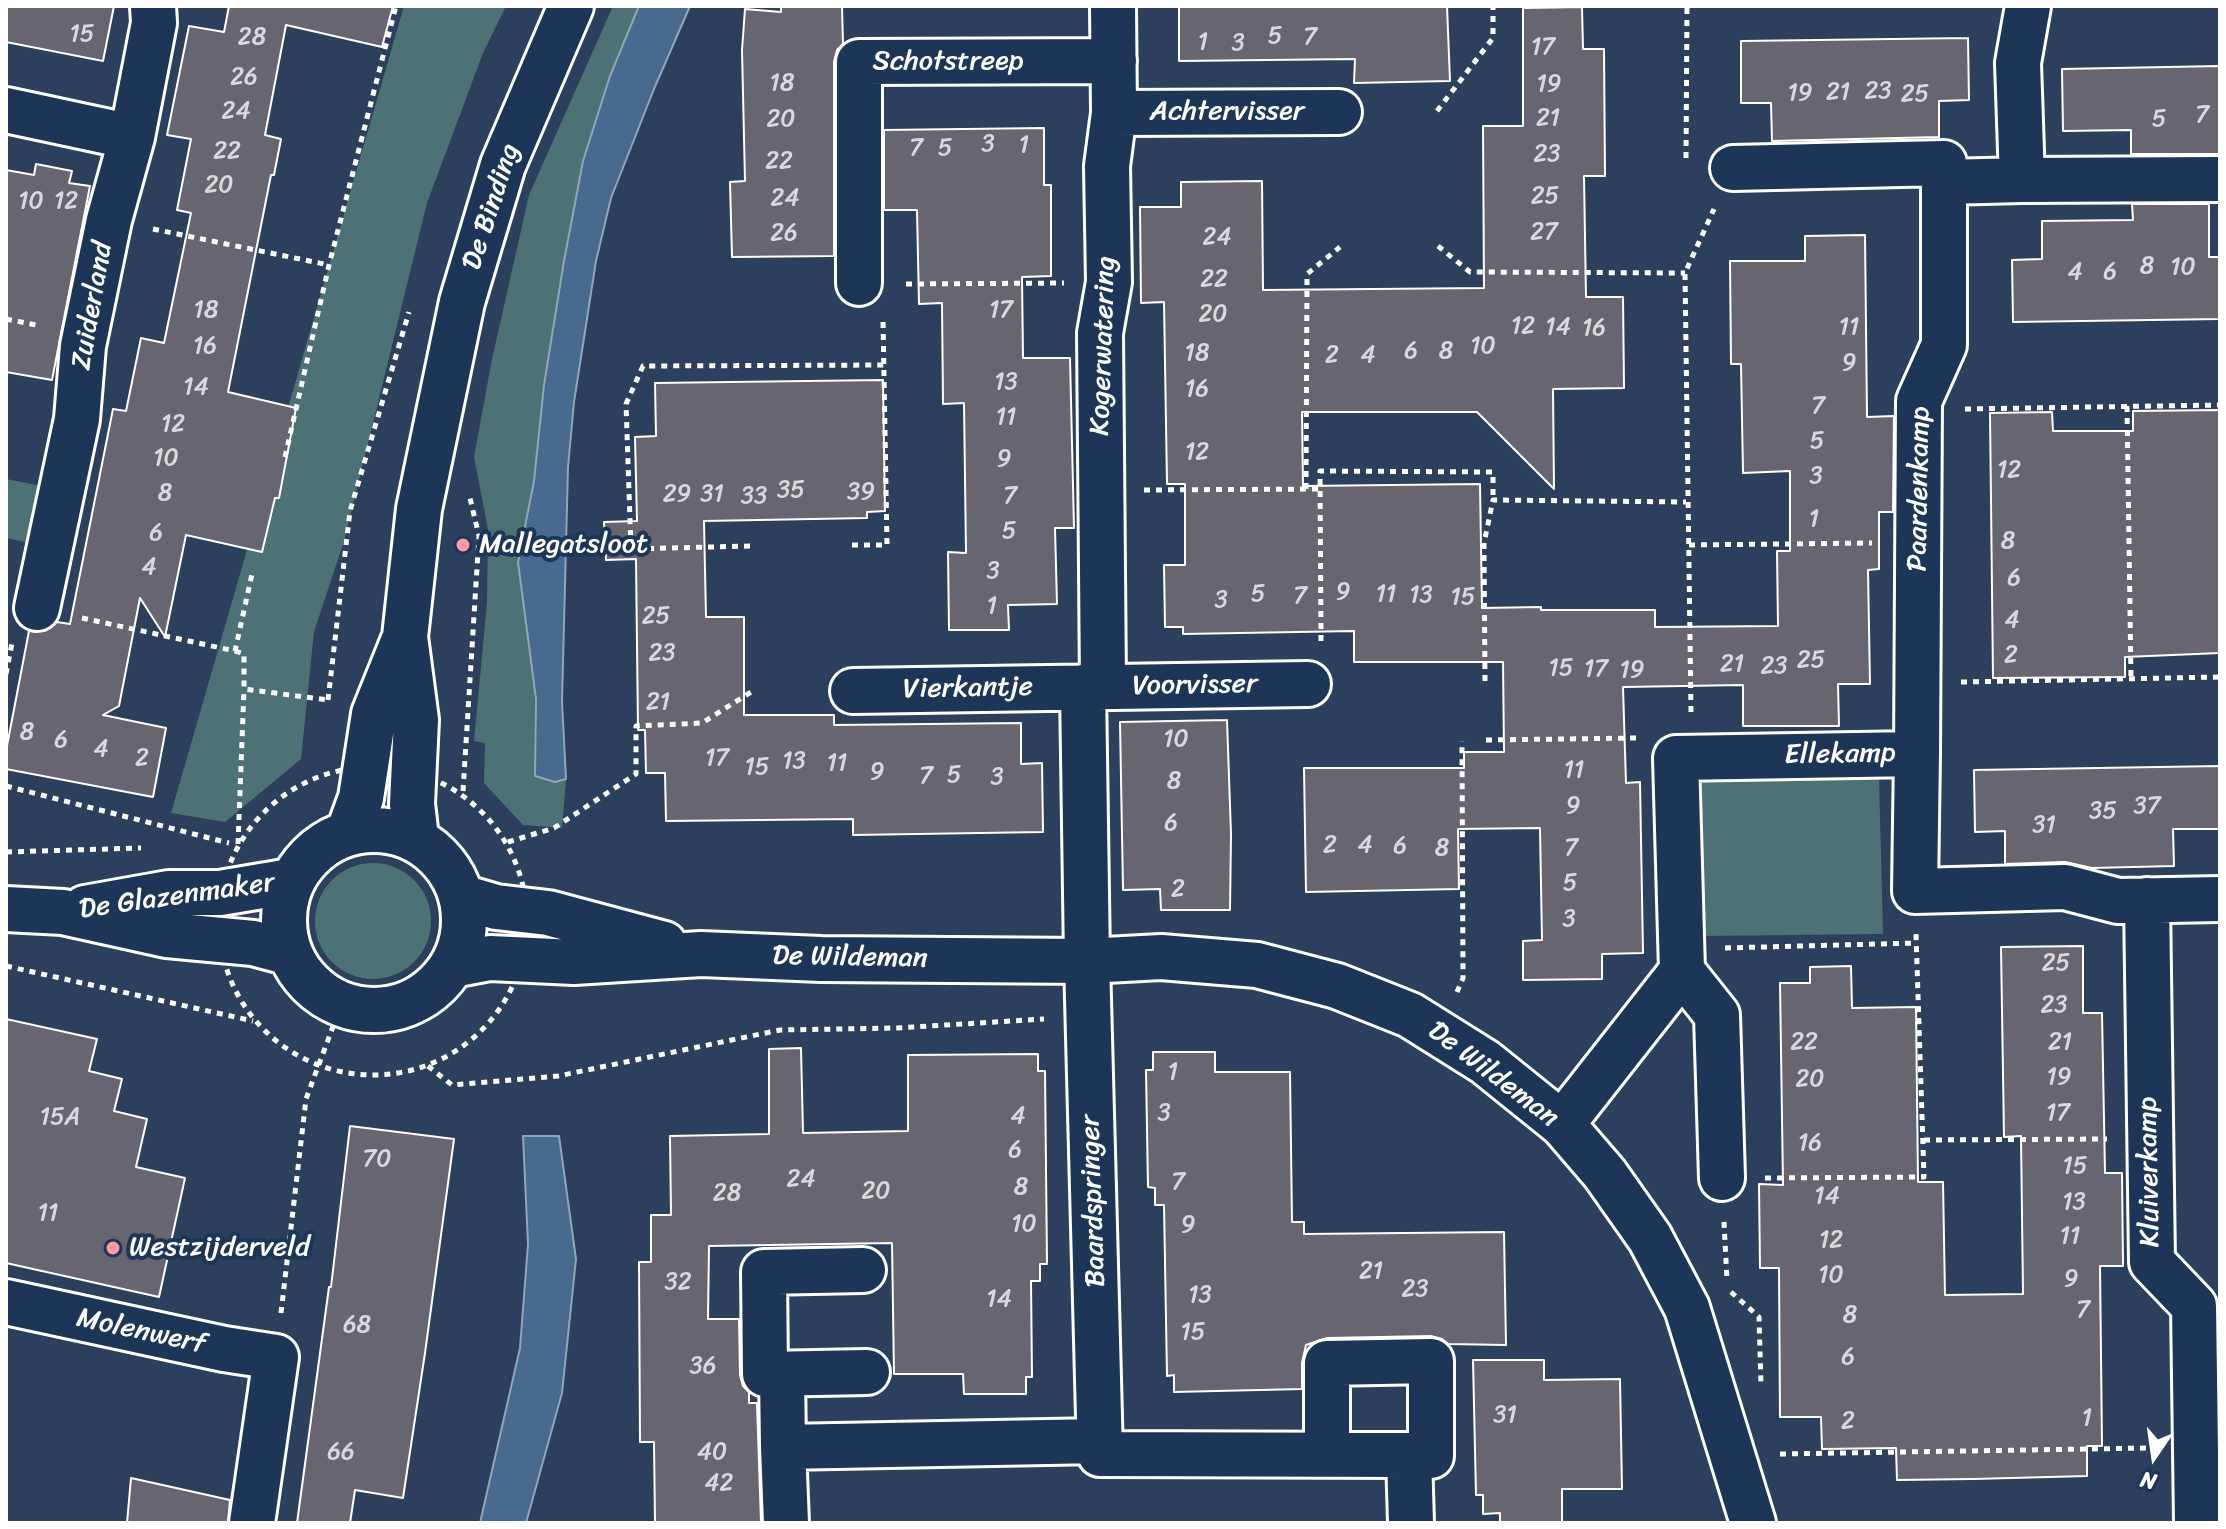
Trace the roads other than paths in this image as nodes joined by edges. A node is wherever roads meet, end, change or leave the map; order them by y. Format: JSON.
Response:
{"nodes":[{"id":1,"x":153,"y":6,"type":"edge"},
{"id":2,"x":571,"y":6,"type":"edge"},
{"id":3,"x":1113,"y":6,"type":"edge"},
{"id":4,"x":2028,"y":6,"type":"edge"},
{"id":5,"x":1114,"y":61,"type":"junction"},
{"id":6,"x":6,"y":110,"type":"edge"},
{"id":7,"x":1339,"y":112,"type":"dead end"},
{"id":8,"x":1114,"y":113,"type":"junction"},
{"id":9,"x":132,"y":137,"type":"junction"},
{"id":10,"x":1733,"y":168,"type":"road end"},
{"id":11,"x":2220,"y":179,"type":"edge"},
{"id":12,"x":2022,"y":180,"type":"junction"},
{"id":13,"x":1944,"y":182,"type":"junction"},
{"id":14,"x":880,"y":295,"type":"road end"},
{"id":15,"x":37,"y":608,"type":"road end"},
{"id":16,"x":405,"y":637,"type":"junction"},
{"id":17,"x":1315,"y":668,"type":"road end"},
{"id":18,"x":1093,"y":687,"type":"junction"},
{"id":19,"x":853,"y":691,"type":"dead end"},
{"id":20,"x":1917,"y":754,"type":"junction"},
{"id":21,"x":349,"y":831,"type":"junction"},
{"id":22,"x":416,"y":838,"type":"junction"},
{"id":23,"x":291,"y":881,"type":"junction"},
{"id":24,"x":462,"y":897,"type":"junction"},
{"id":25,"x":2220,"y":899,"type":"edge"},
{"id":26,"x":2147,"y":900,"type":"junction"},
{"id":27,"x":6,"y":909,"type":"edge"},
{"id":28,"x":63,"y":912,"type":"junction"},
{"id":29,"x":287,"y":952,"type":"junction"},
{"id":30,"x":701,"y":954,"type":"junction"},
{"id":31,"x":1682,"y":960,"type":"junction"},
{"id":32,"x":1087,"y":961,"type":"junction"},
{"id":33,"x":453,"y":965,"type":"junction"},
{"id":34,"x":1562,"y":1124,"type":"junction"},
{"id":35,"x":1722,"y":1178,"type":"road end"},
{"id":36,"x":863,"y":1270,"type":"dead end"},
{"id":37,"x":6,"y":1302,"type":"edge"},
{"id":38,"x":867,"y":1372,"type":"dead end"},
{"id":39,"x":782,"y":1374,"type":"junction"},
{"id":40,"x":1100,"y":1441,"type":"junction"},
{"id":41,"x":783,"y":1447,"type":"junction"},
{"id":42,"x":1327,"y":1454,"type":"junction"},
{"id":43,"x":1409,"y":1455,"type":"junction"},
{"id":44,"x":252,"y":1523,"type":"edge"},
{"id":45,"x":786,"y":1523,"type":"edge"},
{"id":46,"x":1411,"y":1523,"type":"edge"},
{"id":47,"x":1753,"y":1523,"type":"edge"},
{"id":48,"x":2197,"y":1523,"type":"edge"}],
"edges":[{"from":1,"to":9,"type":"street","name":"Zuiderland"},
{"from":2,"to":16,"type":"street","name":"De Binding"},
{"from":3,"to":5,"type":"street","name":"Kogerwatering"},
{"from":4,"to":12,"type":"street"},
{"from":5,"to":8,"type":"street","name":"Kogerwatering"},
{"from":5,"to":14,"type":"street","name":"Schotstreep"},
{"from":6,"to":9,"type":"street"},
{"from":7,"to":8,"type":"street","name":"Achtervisser"},
{"from":8,"to":18,"type":"street","name":"Kogerwatering"},
{"from":9,"to":15,"type":"street","name":"Zuiderland"},
{"from":10,"to":13,"type":"street"},
{"from":11,"to":12,"type":"street"},
{"from":12,"to":13,"type":"street"},
{"from":13,"to":20,"type":"street","name":"Paardenkamp"},
{"from":16,"to":21,"type":"street","name":"De Binding"},
{"from":16,"to":22,"type":"street","name":"De Binding"},
{"from":17,"to":18,"type":"street","name":"Voorvisser"},
{"from":18,"to":19,"type":"street","name":"Vierkantje"},
{"from":18,"to":32,"type":"street","name":"Kogerwatering"},
{"from":20,"to":26,"type":"street","name":"Ellekamp"},
{"from":20,"to":31,"type":"street","name":"Ellekamp"},
{"from":21,"to":22,"type":"street"},
{"from":21,"to":23,"type":"street"},
{"from":22,"to":24,"type":"street"},
{"from":23,"to":28,"type":"street","name":"De Glazenmaker"},
{"from":23,"to":29,"type":"street"},
{"from":24,"to":30,"type":"street","name":"De Wildeman"},
{"from":24,"to":33,"type":"street"},
{"from":25,"to":26,"type":"street"},
{"from":26,"to":48,"type":"street","name":"Kluiverkamp"},
{"from":27,"to":28,"type":"street","name":"De Glazenmaker"},
{"from":28,"to":29,"type":"street","name":"De Glazenmaker"},
{"from":29,"to":33,"type":"street"},
{"from":30,"to":32,"type":"street","name":"De Wildeman"},
{"from":30,"to":33,"type":"street","name":"De Wildeman"},
{"from":31,"to":34,"type":"street"},
{"from":31,"to":35,"type":"street"},
{"from":32,"to":34,"type":"street","name":"De Wildeman"},
{"from":32,"to":40,"type":"street","name":"Baardspringer"},
{"from":34,"to":47,"type":"street","name":"De Wildeman"},
{"from":36,"to":39,"type":"street"},
{"from":37,"to":44,"type":"street","name":"Molenwerf"},
{"from":38,"to":39,"type":"street"},
{"from":39,"to":41,"type":"street"},
{"from":40,"to":41,"type":"street"},
{"from":40,"to":42,"type":"street"},
{"from":41,"to":45,"type":"street"},
{"from":42,"to":43,"type":"street"},
{"from":42,"to":43,"type":"street"},
{"from":43,"to":46,"type":"street"}]}
